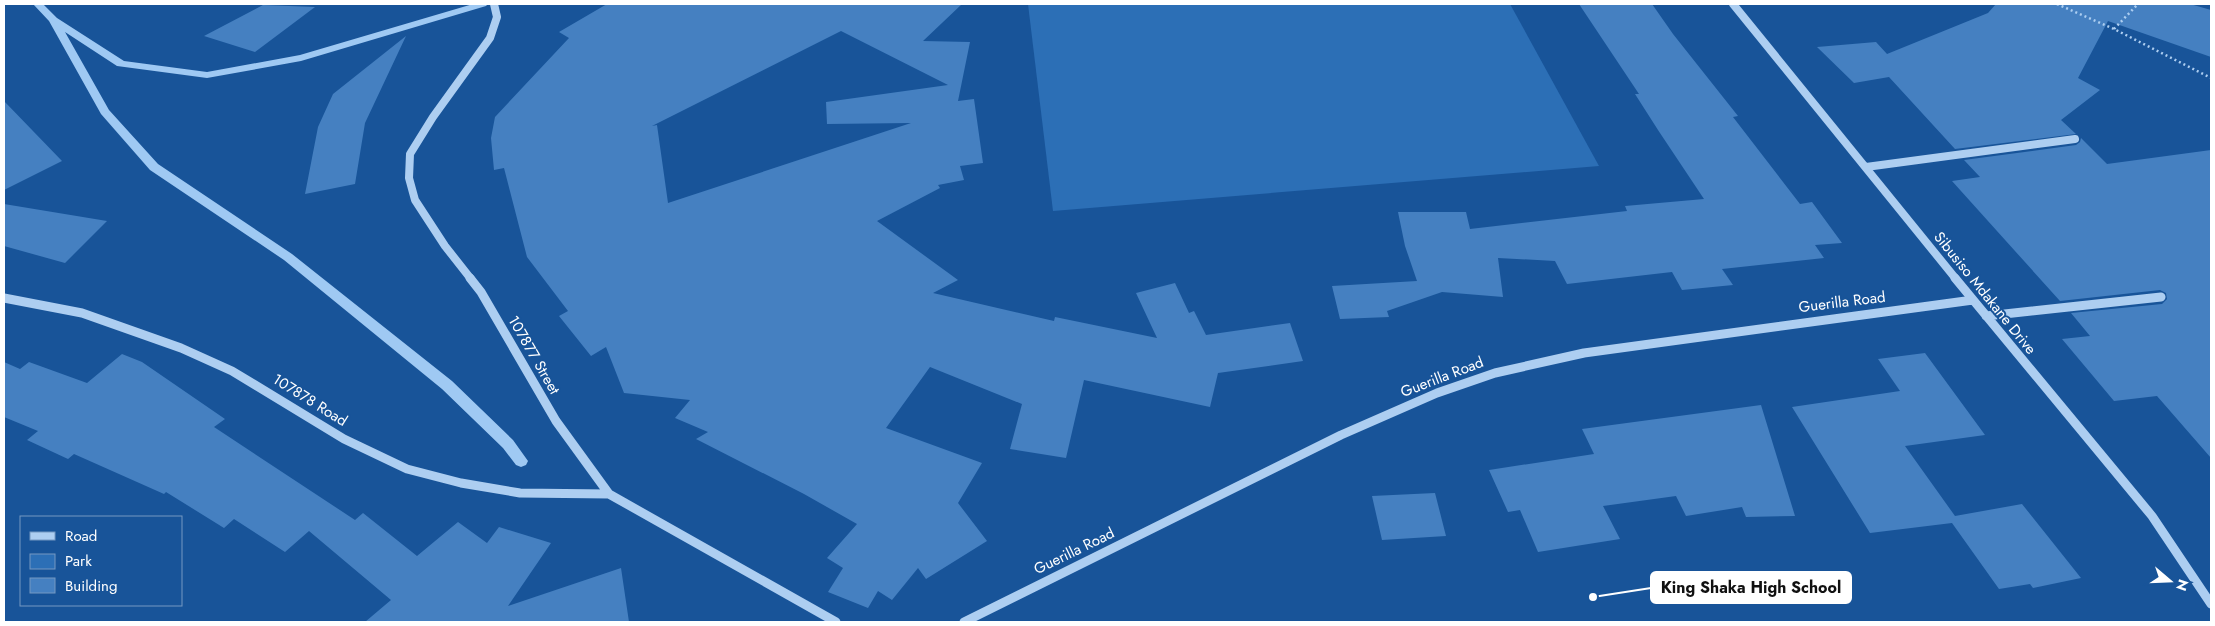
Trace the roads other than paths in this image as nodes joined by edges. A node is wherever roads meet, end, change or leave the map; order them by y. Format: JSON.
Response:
{"nodes":[{"id":1,"x":1733,"y":4,"type":"edge"},
{"id":2,"x":496,"y":6,"type":"edge"},
{"id":3,"x":2075,"y":139,"type":"dead end"},
{"id":4,"x":1866,"y":167,"type":"junction"},
{"id":5,"x":2161,"y":297,"type":"dead end"},
{"id":6,"x":4,"y":298,"type":"edge"},
{"id":7,"x":1973,"y":300,"type":"junction"},
{"id":8,"x":1986,"y":316,"type":"junction"},
{"id":9,"x":609,"y":494,"type":"junction"},
{"id":10,"x":2211,"y":604,"type":"edge"},
{"id":11,"x":836,"y":622,"type":"edge"},
{"id":12,"x":964,"y":622,"type":"edge"}],
"edges":[{"from":1,"to":4,"type":"street","name":"Sibusiso Mdakane Drive"},
{"from":2,"to":9,"type":"street","name":"107877 Street"},
{"from":3,"to":4,"type":"street"},
{"from":4,"to":7,"type":"street","name":"Sibusiso Mdakane Drive"},
{"from":5,"to":8,"type":"street"},
{"from":6,"to":9,"type":"street","name":"107878 Road"},
{"from":7,"to":8,"type":"street","name":"Sibusiso Mdakane Drive"},
{"from":7,"to":12,"type":"street","name":"Guerilla Road"},
{"from":8,"to":10,"type":"street","name":"Sibusiso Mdakane Drive"},
{"from":9,"to":11,"type":"street","name":"107877 Street"}]}
